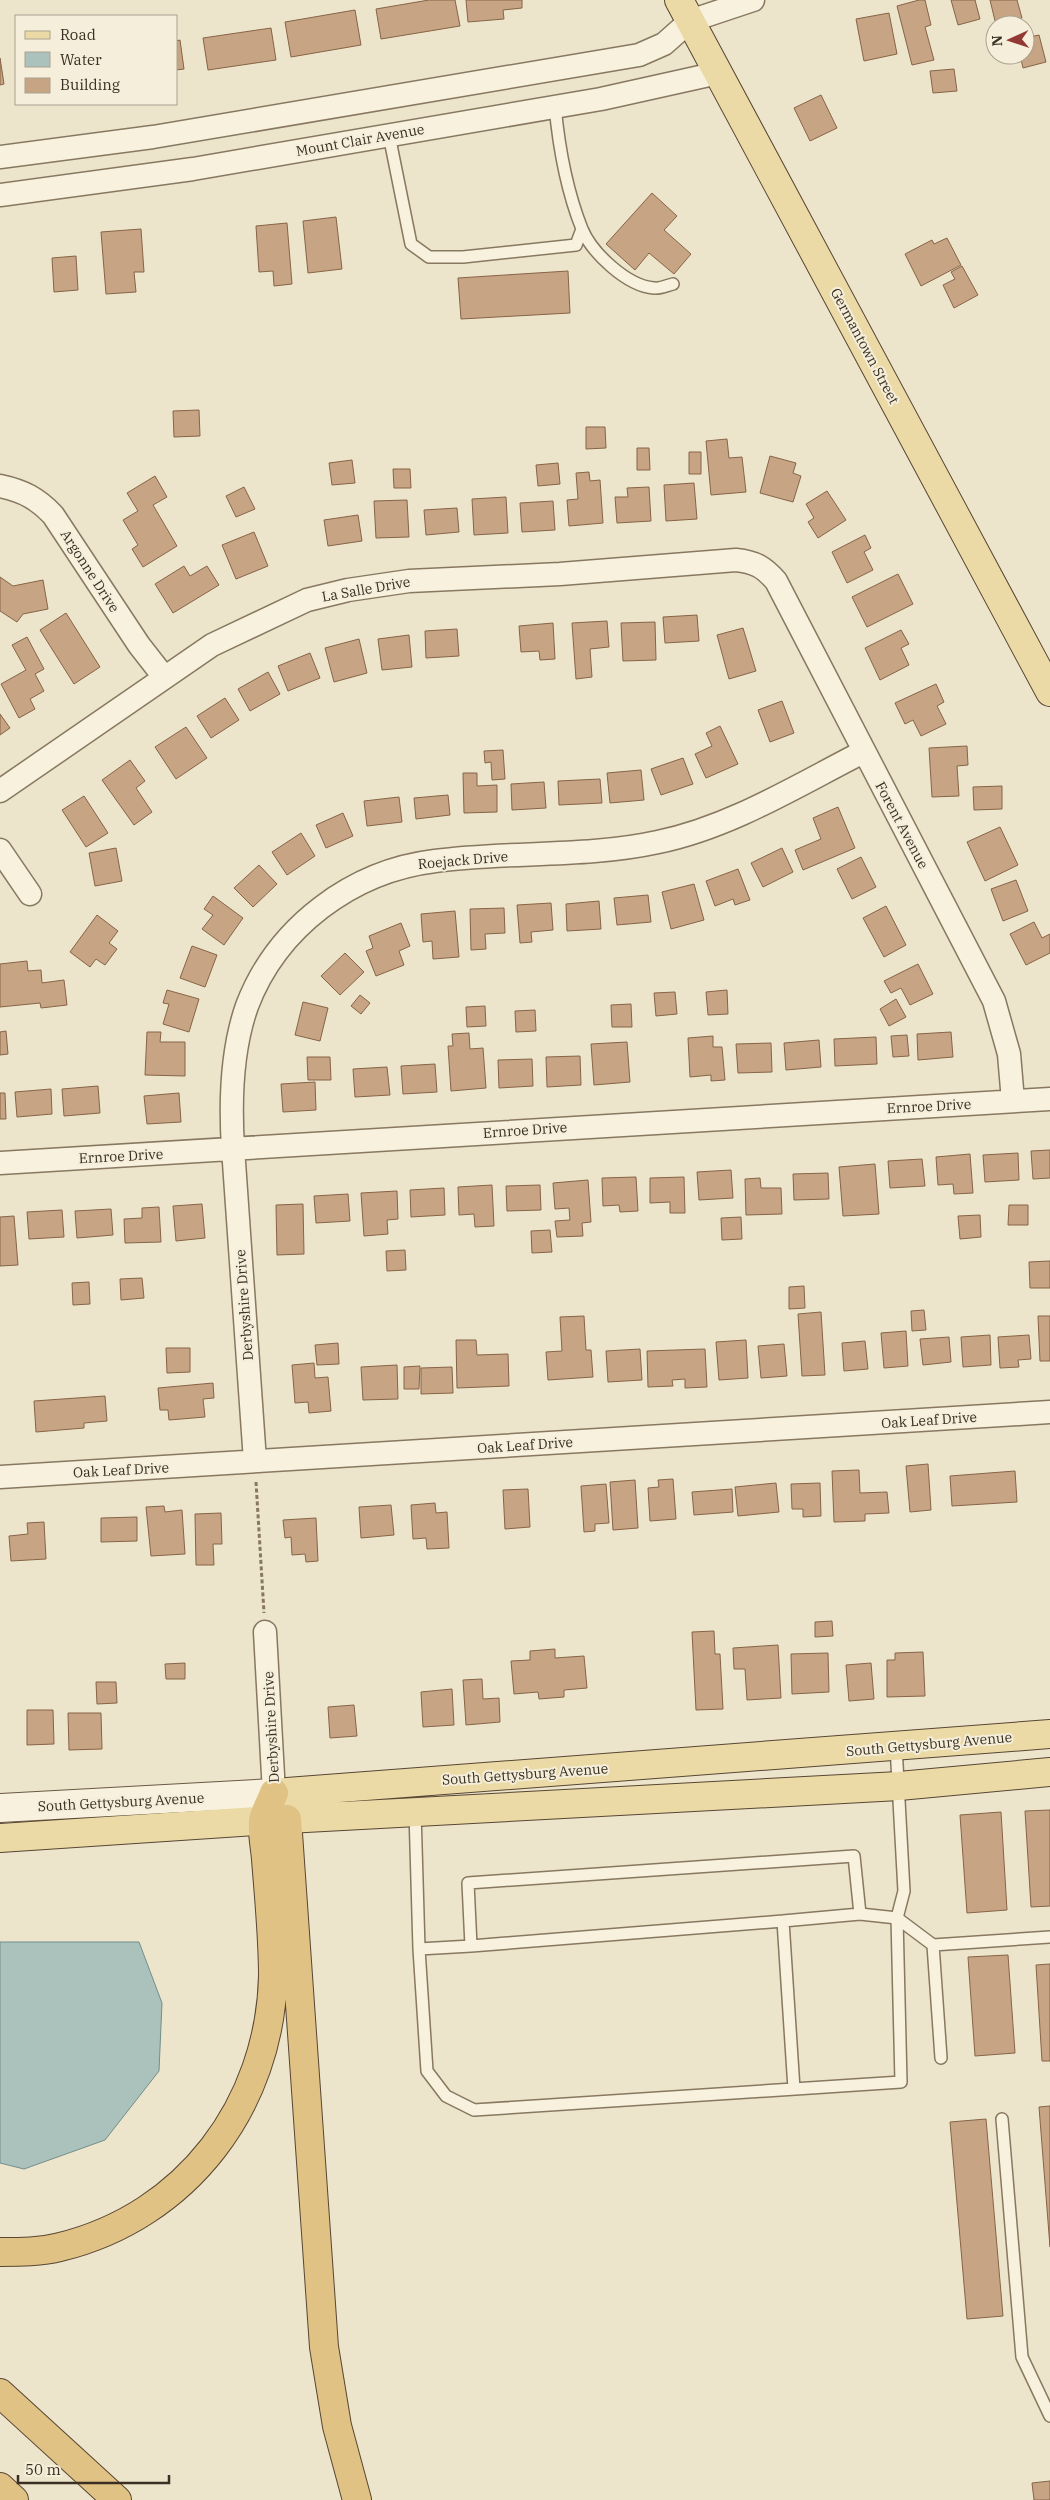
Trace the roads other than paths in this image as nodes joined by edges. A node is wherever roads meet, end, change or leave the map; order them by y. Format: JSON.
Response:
{"nodes":[{"id":1,"x":754,"y":0,"type":"edge"},
{"id":2,"x":684,"y":10,"type":"edge"},
{"id":3,"x":718,"y":73,"type":"junction"},
{"id":4,"x":556,"y":106,"type":"junction"},
{"id":5,"x":389,"y":135,"type":"junction"},
{"id":6,"x":0,"y":157,"type":"edge"},
{"id":7,"x":0,"y":195,"type":"edge"},
{"id":8,"x":582,"y":229,"type":"junction"},
{"id":9,"x":673,"y":284,"type":"dead end"},
{"id":10,"x":0,"y":486,"type":"edge"},
{"id":11,"x":757,"y":564,"type":"joint"},
{"id":12,"x":164,"y":677,"type":"junction"},
{"id":13,"x":1050,"y":692,"type":"edge"},
{"id":14,"x":863,"y":752,"type":"junction"},
{"id":15,"x":0,"y":792,"type":"edge"},
{"id":16,"x":0,"y":850,"type":"edge"},
{"id":17,"x":30,"y":894,"type":"dead end"},
{"id":18,"x":1050,"y":1099,"type":"edge"},
{"id":19,"x":1013,"y":1101,"type":"junction"},
{"id":20,"x":233,"y":1148,"type":"junction"},
{"id":21,"x":0,"y":1163,"type":"edge"},
{"id":22,"x":1050,"y":1412,"type":"edge"},
{"id":23,"x":255,"y":1461,"type":"junction"},
{"id":24,"x":0,"y":1477,"type":"edge"},
{"id":25,"x":265,"y":1632,"type":"road end"},
{"id":26,"x":1050,"y":1734,"type":"edge"},
{"id":27,"x":896,"y":1746,"type":"junction"},
{"id":28,"x":1050,"y":1772,"type":"edge"},
{"id":29,"x":899,"y":1786,"type":"junction"},
{"id":30,"x":274,"y":1793,"type":"junction"},
{"id":31,"x":0,"y":1808,"type":"edge"},
{"id":32,"x":415,"y":1812,"type":"junction"},
{"id":33,"x":275,"y":1819,"type":"junction"},
{"id":34,"x":0,"y":1838,"type":"edge"},
{"id":35,"x":860,"y":1914,"type":"junction"},
{"id":36,"x":897,"y":1918,"type":"junction"},
{"id":37,"x":783,"y":1921,"type":"junction"},
{"id":38,"x":1050,"y":1937,"type":"edge"},
{"id":39,"x":933,"y":1945,"type":"junction"},
{"id":40,"x":471,"y":1946,"type":"junction"},
{"id":41,"x":419,"y":1949,"type":"junction"},
{"id":42,"x":941,"y":2058,"type":"dead end"},
{"id":43,"x":794,"y":2089,"type":"junction"},
{"id":44,"x":1002,"y":2118,"type":"dead end"},
{"id":45,"x":0,"y":2252,"type":"edge"},
{"id":46,"x":0,"y":2393,"type":"edge"},
{"id":47,"x":1050,"y":2416,"type":"edge"},
{"id":48,"x":0,"y":2487,"type":"edge"},
{"id":49,"x":14,"y":2500,"type":"edge"},
{"id":50,"x":117,"y":2500,"type":"edge"},
{"id":51,"x":357,"y":2500,"type":"edge"}],
"edges":[{"from":1,"to":2,"type":"street"},
{"from":2,"to":3,"type":"main road","name":"Germantown Street"},
{"from":2,"to":6,"type":"street"},
{"from":3,"to":4,"type":"street","name":"Mount Clair Avenue"},
{"from":3,"to":13,"type":"main road","name":"Germantown Street"},
{"from":4,"to":5,"type":"street","name":"Mount Clair Avenue"},
{"from":4,"to":8,"type":"lane"},
{"from":5,"to":7,"type":"street","name":"Mount Clair Avenue"},
{"from":5,"to":8,"type":"lane"},
{"from":8,"to":9,"type":"lane"},
{"from":10,"to":12,"type":"street","name":"Argonne Drive"},
{"from":11,"to":12,"type":"street","name":"La Salle Drive"},
{"from":11,"to":14,"type":"street","name":"Forent Avenue"},
{"from":12,"to":15,"type":"street","name":"La Salle Drive"},
{"from":14,"to":19,"type":"street","name":"Forent Avenue"},
{"from":14,"to":20,"type":"street","name":"Roejack Drive"},
{"from":16,"to":17,"type":"street"},
{"from":18,"to":19,"type":"street","name":"Ernroe Drive"},
{"from":19,"to":20,"type":"street","name":"Ernroe Drive"},
{"from":20,"to":21,"type":"street","name":"Ernroe Drive"},
{"from":20,"to":23,"type":"street","name":"Derbyshire Drive"},
{"from":22,"to":23,"type":"street","name":"Oak Leaf Drive"},
{"from":23,"to":24,"type":"street","name":"Oak Leaf Drive"},
{"from":25,"to":30,"type":"street","name":"Derbyshire Drive"},
{"from":26,"to":27,"type":"main road","name":"South Gettysburg Avenue"},
{"from":27,"to":29,"type":"lane"},
{"from":27,"to":30,"type":"main road","name":"South Gettysburg Avenue"},
{"from":28,"to":29,"type":"main road","name":"South Gettysburg Avenue"},
{"from":29,"to":32,"type":"main road","name":"South Gettysburg Avenue"},
{"from":29,"to":36,"type":"lane"},
{"from":30,"to":31,"type":"main road","name":"South Gettysburg Avenue"},
{"from":30,"to":33,"type":"highway"},
{"from":32,"to":33,"type":"main road","name":"South Gettysburg Avenue"},
{"from":32,"to":41,"type":"lane"},
{"from":33,"to":34,"type":"main road","name":"South Gettysburg Avenue"},
{"from":33,"to":45,"type":"highway"},
{"from":33,"to":51,"type":"highway"},
{"from":35,"to":36,"type":"lane"},
{"from":35,"to":37,"type":"lane"},
{"from":35,"to":40,"type":"lane"},
{"from":36,"to":39,"type":"lane"},
{"from":36,"to":43,"type":"lane"},
{"from":37,"to":40,"type":"lane"},
{"from":37,"to":43,"type":"lane"},
{"from":38,"to":39,"type":"lane"},
{"from":39,"to":42,"type":"lane"},
{"from":40,"to":41,"type":"lane"},
{"from":41,"to":43,"type":"lane"},
{"from":44,"to":47,"type":"lane"},
{"from":46,"to":50,"type":"highway"},
{"from":48,"to":49,"type":"highway"}]}
